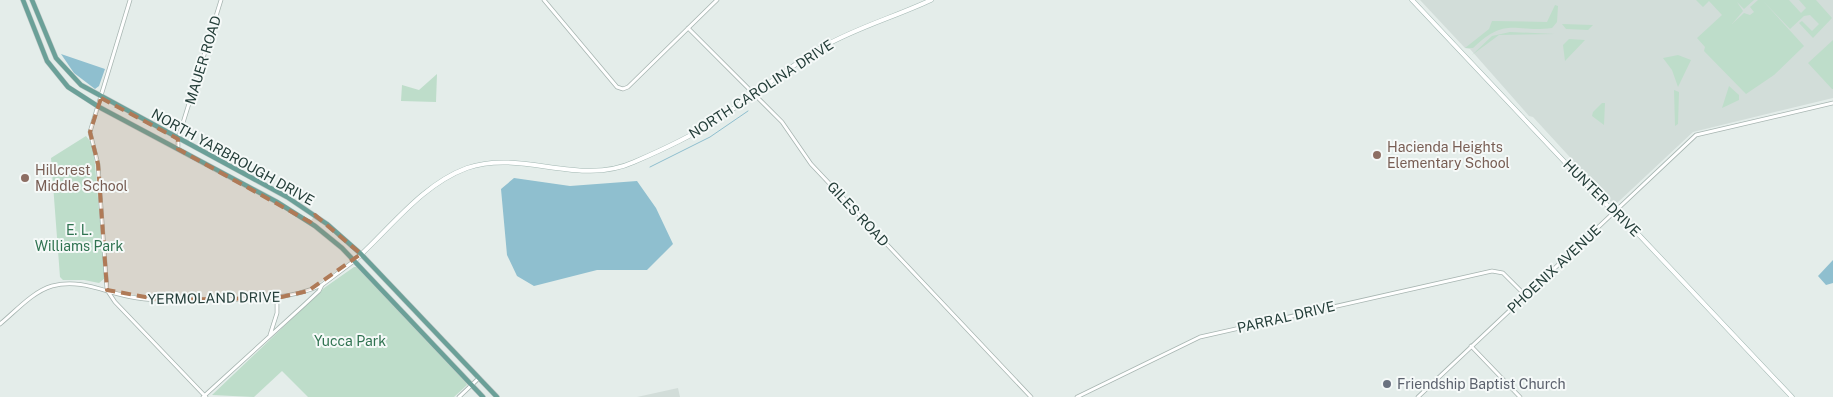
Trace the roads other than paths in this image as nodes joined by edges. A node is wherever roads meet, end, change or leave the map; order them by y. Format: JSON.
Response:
{"nodes":[{"id":1,"x":23,"y":0,"type":"edge"},
{"id":2,"x":32,"y":0,"type":"edge"},
{"id":3,"x":130,"y":0,"type":"edge"},
{"id":4,"x":221,"y":0,"type":"edge"},
{"id":5,"x":544,"y":0,"type":"edge"},
{"id":6,"x":717,"y":0,"type":"edge"},
{"id":7,"x":931,"y":0,"type":"edge"},
{"id":8,"x":1412,"y":0,"type":"edge"},
{"id":9,"x":688,"y":28,"type":"junction"},
{"id":10,"x":754,"y":93,"type":"junction"},
{"id":11,"x":101,"y":98,"type":"junction"},
{"id":12,"x":1833,"y":103,"type":"edge"},
{"id":13,"x":98,"y":107,"type":"junction"},
{"id":14,"x":178,"y":139,"type":"junction"},
{"id":15,"x":178,"y":149,"type":"junction"},
{"id":16,"x":1614,"y":213,"type":"junction"},
{"id":17,"x":315,"y":215,"type":"junction"},
{"id":18,"x":310,"y":222,"type":"junction"},
{"id":19,"x":361,"y":254,"type":"junction"},
{"id":20,"x":354,"y":261,"type":"junction"},
{"id":21,"x":322,"y":285,"type":"junction"},
{"id":22,"x":107,"y":290,"type":"junction"},
{"id":23,"x":1525,"y":296,"type":"junction"},
{"id":24,"x":277,"y":298,"type":"junction"},
{"id":25,"x":0,"y":324,"type":"edge"},
{"id":26,"x":270,"y":336,"type":"junction"},
{"id":27,"x":449,"y":346,"type":"junction"},
{"id":28,"x":1471,"y":346,"type":"junction"},
{"id":29,"x":442,"y":353,"type":"junction"},
{"id":30,"x":479,"y":378,"type":"junction"},
{"id":31,"x":472,"y":385,"type":"junction"},
{"id":32,"x":204,"y":397,"type":"edge"},
{"id":33,"x":459,"y":397,"type":"edge"},
{"id":34,"x":483,"y":397,"type":"edge"},
{"id":35,"x":497,"y":397,"type":"edge"},
{"id":36,"x":1032,"y":397,"type":"edge"},
{"id":37,"x":1077,"y":397,"type":"edge"},
{"id":38,"x":1418,"y":397,"type":"edge"},
{"id":39,"x":1520,"y":397,"type":"edge"},
{"id":40,"x":1792,"y":397,"type":"edge"}],
"edges":[{"from":1,"to":13,"type":"main road","name":"NORTH YARBROUGH DRIVE"},
{"from":2,"to":11,"type":"main road","name":"NORTH YARBROUGH DRIVE"},
{"from":3,"to":11,"type":"street"},
{"from":4,"to":14,"type":"street","name":"MAUER ROAD"},
{"from":5,"to":9,"type":"street"},
{"from":6,"to":9,"type":"street"},
{"from":7,"to":10,"type":"main road","name":"NORTH CAROLINA DRIVE"},
{"from":8,"to":16,"type":"main road","name":"HUNTER DRIVE"},
{"from":9,"to":10,"type":"street","name":"GILES ROAD"},
{"from":10,"to":19,"type":"main road","name":"NORTH CAROLINA DRIVE"},
{"from":10,"to":36,"type":"street","name":"GILES ROAD"},
{"from":11,"to":13,"type":"street"},
{"from":11,"to":14,"type":"main road","name":"NORTH YARBROUGH DRIVE"},
{"from":12,"to":16,"type":"street","name":"PHOENIX AVENUE"},
{"from":13,"to":15,"type":"main road","name":"NORTH YARBROUGH DRIVE"},
{"from":13,"to":22,"type":"street"},
{"from":14,"to":15,"type":"street","name":"MAUER ROAD"},
{"from":14,"to":17,"type":"main road","name":"NORTH YARBROUGH DRIVE"},
{"from":15,"to":18,"type":"main road","name":"NORTH YARBROUGH DRIVE"},
{"from":16,"to":23,"type":"street","name":"PHOENIX AVENUE"},
{"from":16,"to":40,"type":"main road","name":"HUNTER DRIVE"},
{"from":17,"to":18,"type":"main road"},
{"from":17,"to":19,"type":"main road","name":"NORTH YARBROUGH DRIVE"},
{"from":18,"to":20,"type":"main road","name":"NORTH YARBROUGH DRIVE"},
{"from":19,"to":20,"type":"main road","name":"NORTH CAROLINA DRIVE"},
{"from":19,"to":27,"type":"main road","name":"NORTH YARBROUGH DRIVE"},
{"from":20,"to":21,"type":"street"},
{"from":20,"to":29,"type":"main road","name":"NORTH YARBROUGH DRIVE"},
{"from":21,"to":24,"type":"street","name":"YERMOLAND DRIVE"},
{"from":21,"to":26,"type":"street"},
{"from":22,"to":24,"type":"street","name":"YERMOLAND DRIVE"},
{"from":22,"to":25,"type":"street","name":"YERMOLAND DRIVE"},
{"from":22,"to":32,"type":"street"},
{"from":23,"to":28,"type":"street","name":"PHOENIX AVENUE"},
{"from":23,"to":37,"type":"street","name":"PARRAL DRIVE"},
{"from":24,"to":26,"type":"street"},
{"from":26,"to":32,"type":"street"},
{"from":27,"to":29,"type":"main road"},
{"from":27,"to":30,"type":"main road","name":"NORTH YARBROUGH DRIVE"},
{"from":28,"to":38,"type":"street","name":"PHOENIX AVENUE"},
{"from":28,"to":39,"type":"street"},
{"from":29,"to":31,"type":"main road","name":"NORTH YARBROUGH DRIVE"},
{"from":30,"to":31,"type":"street"},
{"from":30,"to":35,"type":"main road","name":"NORTH YARBROUGH DRIVE"},
{"from":31,"to":33,"type":"street"},
{"from":31,"to":34,"type":"main road","name":"NORTH YARBROUGH DRIVE"}]}
